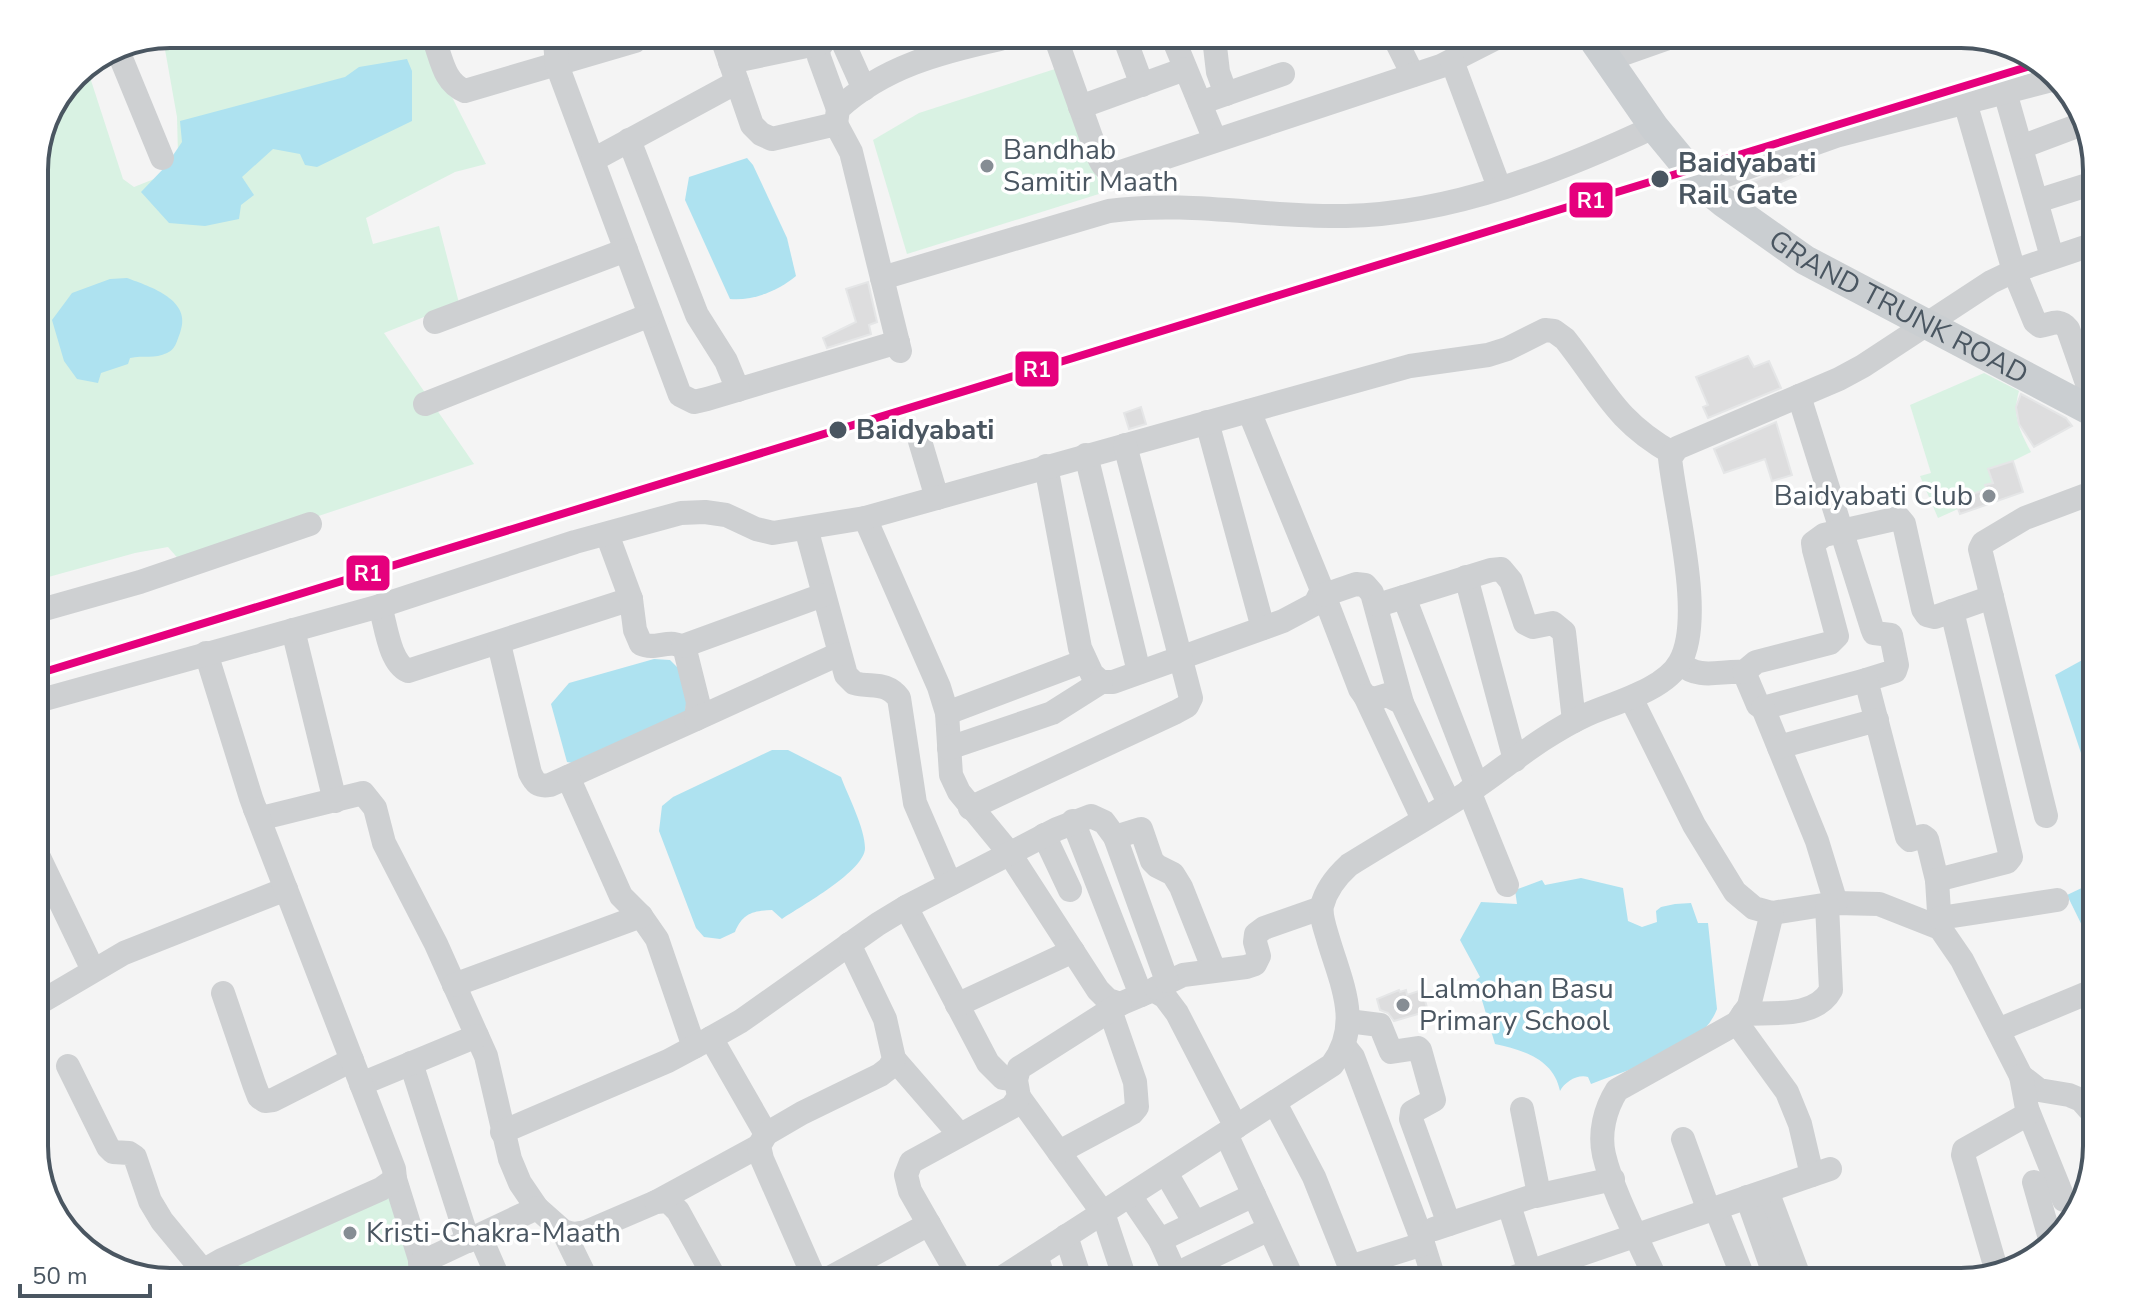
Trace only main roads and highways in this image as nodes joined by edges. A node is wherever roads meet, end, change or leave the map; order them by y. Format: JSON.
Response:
{"nodes":[{"id":1,"x":1599,"y":48,"type":"edge"},
{"id":2,"x":2083,"y":402,"type":"edge"}],
"edges":[{"from":1,"to":2,"type":"main road","name":"GRAND TRUNK ROAD"}]}
